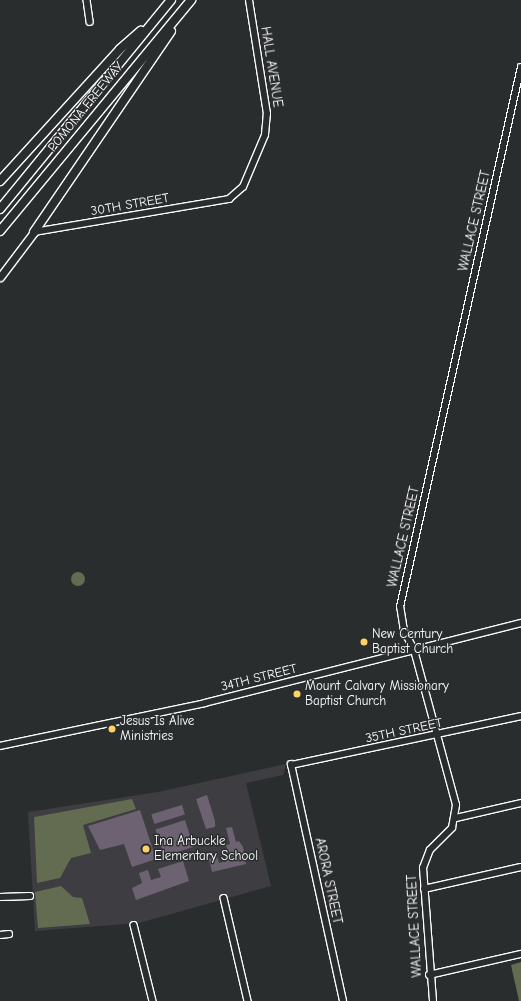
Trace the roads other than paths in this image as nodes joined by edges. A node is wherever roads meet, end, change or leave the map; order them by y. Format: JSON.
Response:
{"nodes":[{"id":1,"x":87,"y":0,"type":"edge"},
{"id":2,"x":171,"y":0,"type":"edge"},
{"id":3,"x":192,"y":0,"type":"edge"},
{"id":4,"x":249,"y":0,"type":"edge"},
{"id":5,"x":159,"y":14,"type":"junction"},
{"id":6,"x":90,"y":22,"type":"dead end"},
{"id":7,"x":521,"y":67,"type":"edge"},
{"id":8,"x":0,"y":181,"type":"edge"},
{"id":9,"x":229,"y":199,"type":"joint"},
{"id":10,"x":0,"y":209,"type":"edge"},
{"id":11,"x":0,"y":231,"type":"edge"},
{"id":12,"x":34,"y":232,"type":"junction"},
{"id":13,"x":0,"y":277,"type":"edge"},
{"id":14,"x":521,"y":623,"type":"edge"},
{"id":15,"x":414,"y":650,"type":"junction"},
{"id":16,"x":521,"y":716,"type":"edge"},
{"id":17,"x":438,"y":735,"type":"junction"},
{"id":18,"x":0,"y":746,"type":"edge"},
{"id":19,"x":291,"y":765,"type":"joint"},
{"id":20,"x":521,"y":804,"type":"edge"},
{"id":21,"x":456,"y":818,"type":"junction"},
{"id":22,"x":521,"y":867,"type":"edge"},
{"id":23,"x":424,"y":889,"type":"junction"},
{"id":24,"x":30,"y":896,"type":"dead end"},
{"id":25,"x":0,"y":897,"type":"edge"},
{"id":26,"x":224,"y":898,"type":"dead end"},
{"id":27,"x":134,"y":925,"type":"dead end"},
{"id":28,"x":9,"y":934,"type":"dead end"},
{"id":29,"x":0,"y":935,"type":"edge"},
{"id":30,"x":521,"y":954,"type":"edge"},
{"id":31,"x":429,"y":975,"type":"junction"},
{"id":32,"x":153,"y":1001,"type":"edge"},
{"id":33,"x":248,"y":1001,"type":"edge"},
{"id":34,"x":343,"y":1001,"type":"edge"},
{"id":35,"x":433,"y":1001,"type":"edge"}],
"edges":[{"from":1,"to":6,"type":"street"},
{"from":2,"to":5,"type":"highway","name":"POMONA FREEWAY"},
{"from":3,"to":11,"type":"highway","name":"POMONA FREEWAY"},
{"from":3,"to":12,"type":"highway"},
{"from":4,"to":9,"type":"street","name":"HALL AVENUE"},
{"from":5,"to":8,"type":"highway"},
{"from":5,"to":10,"type":"highway","name":"POMONA FREEWAY"},
{"from":7,"to":15,"type":"street","name":"WALLACE STREET"},
{"from":9,"to":12,"type":"street","name":"30TH STREET"},
{"from":12,"to":13,"type":"main road"},
{"from":14,"to":15,"type":"street","name":"34TH STREET"},
{"from":15,"to":17,"type":"street","name":"WALLACE STREET"},
{"from":15,"to":18,"type":"street","name":"34TH STREET"},
{"from":16,"to":17,"type":"street","name":"35TH STREET"},
{"from":17,"to":19,"type":"street","name":"35TH STREET"},
{"from":17,"to":21,"type":"street","name":"WALLACE STREET"},
{"from":19,"to":34,"type":"street","name":"ARORA STREET"},
{"from":20,"to":21,"type":"street"},
{"from":21,"to":23,"type":"street","name":"WALLACE STREET"},
{"from":22,"to":23,"type":"street"},
{"from":23,"to":31,"type":"street","name":"WALLACE STREET"},
{"from":24,"to":25,"type":"street"},
{"from":26,"to":33,"type":"street"},
{"from":27,"to":32,"type":"street"},
{"from":28,"to":29,"type":"street"},
{"from":30,"to":31,"type":"street"},
{"from":31,"to":35,"type":"street","name":"WALLACE STREET"}]}
